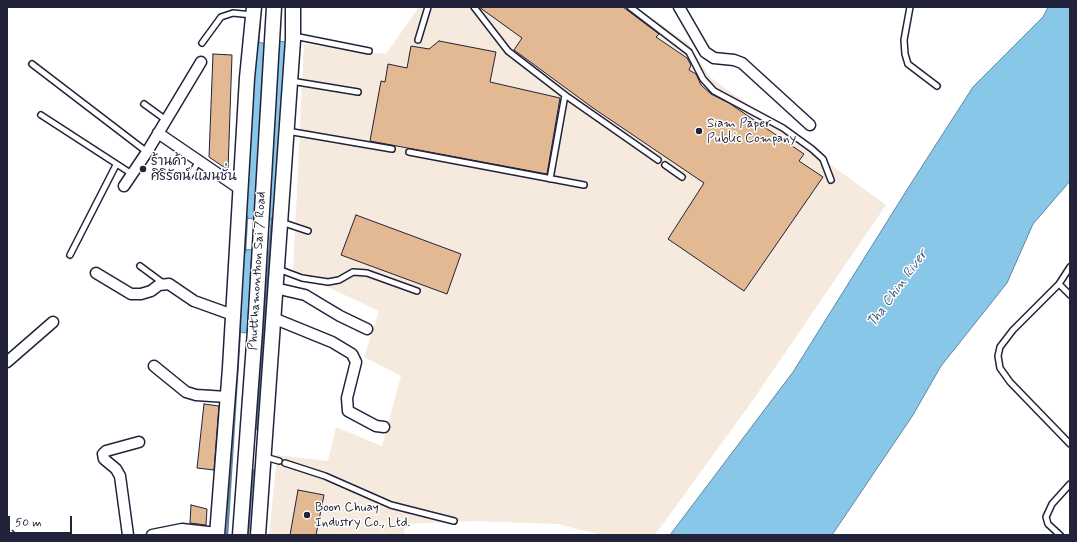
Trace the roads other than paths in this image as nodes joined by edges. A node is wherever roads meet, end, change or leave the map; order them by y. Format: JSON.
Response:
{"nodes":[{"id":1,"x":274,"y":7,"type":"edge"},
{"id":2,"x":292,"y":7,"type":"edge"},
{"id":3,"x":428,"y":7,"type":"edge"},
{"id":4,"x":474,"y":7,"type":"edge"},
{"id":5,"x":630,"y":7,"type":"edge"},
{"id":6,"x":679,"y":7,"type":"edge"},
{"id":7,"x":910,"y":7,"type":"edge"},
{"id":8,"x":254,"y":11,"type":"edge"},
{"id":9,"x":272,"y":38,"type":"junction"},
{"id":10,"x":293,"y":38,"type":"junction"},
{"id":11,"x":250,"y":39,"type":"junction"},
{"id":12,"x":418,"y":40,"type":"dead end"},
{"id":13,"x":202,"y":44,"type":"dead end"},
{"id":14,"x":369,"y":51,"type":"dead end"},
{"id":15,"x":201,"y":62,"type":"dead end"},
{"id":16,"x":32,"y":64,"type":"dead end"},
{"id":17,"x":290,"y":81,"type":"junction"},
{"id":18,"x":937,"y":86,"type":"dead end"},
{"id":19,"x":358,"y":92,"type":"dead end"},
{"id":20,"x":565,"y":95,"type":"junction"},
{"id":21,"x":144,"y":104,"type":"dead end"},
{"id":22,"x":41,"y":115,"type":"dead end"},
{"id":23,"x":166,"y":120,"type":"junction"},
{"id":24,"x":810,"y":125,"type":"dead end"},
{"id":25,"x":286,"y":131,"type":"junction"},
{"id":26,"x":158,"y":133,"type":"junction"},
{"id":27,"x":392,"y":149,"type":"dead end"},
{"id":28,"x":147,"y":152,"type":"junction"},
{"id":29,"x":409,"y":152,"type":"dead end"},
{"id":30,"x":658,"y":160,"type":"dead end"},
{"id":31,"x":199,"y":161,"type":"junction"},
{"id":32,"x":116,"y":165,"type":"junction"},
{"id":33,"x":666,"y":165,"type":"dead end"},
{"id":34,"x":132,"y":174,"type":"junction"},
{"id":35,"x":189,"y":177,"type":"dead end"},
{"id":36,"x":682,"y":177,"type":"dead end"},
{"id":37,"x":550,"y":179,"type":"junction"},
{"id":38,"x":831,"y":180,"type":"dead end"},
{"id":39,"x":584,"y":185,"type":"dead end"},
{"id":40,"x":124,"y":186,"type":"dead end"},
{"id":41,"x":240,"y":189,"type":"junction"},
{"id":42,"x":280,"y":222,"type":"junction"},
{"id":43,"x":308,"y":231,"type":"dead end"},
{"id":44,"x":238,"y":239,"type":"junction"},
{"id":45,"x":261,"y":240,"type":"junction"},
{"id":46,"x":279,"y":241,"type":"junction"},
{"id":47,"x":70,"y":255,"type":"dead end"},
{"id":48,"x":140,"y":266,"type":"dead end"},
{"id":49,"x":1070,"y":267,"type":"edge"},
{"id":50,"x":277,"y":268,"type":"junction"},
{"id":51,"x":96,"y":273,"type":"dead end"},
{"id":52,"x":163,"y":283,"type":"junction"},
{"id":53,"x":1059,"y":284,"type":"junction"},
{"id":54,"x":275,"y":288,"type":"junction"},
{"id":55,"x":417,"y":291,"type":"dead end"},
{"id":56,"x":1070,"y":295,"type":"edge"},
{"id":57,"x":233,"y":315,"type":"junction"},
{"id":58,"x":273,"y":318,"type":"junction"},
{"id":59,"x":52,"y":322,"type":"dead end"},
{"id":60,"x":366,"y":329,"type":"dead end"},
{"id":61,"x":7,"y":362,"type":"edge"},
{"id":62,"x":154,"y":366,"type":"dead end"},
{"id":63,"x":227,"y":398,"type":"junction"},
{"id":64,"x":384,"y":427,"type":"dead end"},
{"id":65,"x":139,"y":442,"type":"dead end"},
{"id":66,"x":1070,"y":444,"type":"edge"},
{"id":67,"x":247,"y":446,"type":"junction"},
{"id":68,"x":264,"y":453,"type":"junction"},
{"id":69,"x":1070,"y":484,"type":"edge"},
{"id":70,"x":454,"y":521,"type":"dead end"},
{"id":71,"x":217,"y":534,"type":"edge"},
{"id":72,"x":128,"y":535,"type":"edge"},
{"id":73,"x":152,"y":535,"type":"edge"},
{"id":74,"x":240,"y":535,"type":"edge"},
{"id":75,"x":258,"y":535,"type":"edge"},
{"id":76,"x":1060,"y":535,"type":"edge"}],
"edges":[{"from":1,"to":9,"type":"main road","name":"Phutthamonthon Sai 7 Road"},
{"from":2,"to":10,"type":"main road"},
{"from":3,"to":12,"type":"lane"},
{"from":4,"to":20,"type":"lane"},
{"from":5,"to":38,"type":"lane"},
{"from":6,"to":24,"type":"street"},
{"from":7,"to":18,"type":"lane"},
{"from":8,"to":11,"type":"main road"},
{"from":8,"to":13,"type":"lane"},
{"from":9,"to":10,"type":"main road"},
{"from":9,"to":11,"type":"main road"},
{"from":9,"to":45,"type":"main road","name":"Phutthamonthon Sai 7 Road"},
{"from":10,"to":14,"type":"lane"},
{"from":10,"to":17,"type":"main road"},
{"from":11,"to":41,"type":"main road"},
{"from":15,"to":23,"type":"street"},
{"from":16,"to":28,"type":"lane"},
{"from":17,"to":19,"type":"lane"},
{"from":17,"to":25,"type":"main road"},
{"from":20,"to":30,"type":"lane"},
{"from":20,"to":37,"type":"lane"},
{"from":21,"to":23,"type":"lane"},
{"from":22,"to":32,"type":"lane"},
{"from":23,"to":26,"type":"street"},
{"from":25,"to":27,"type":"lane"},
{"from":25,"to":42,"type":"main road"},
{"from":26,"to":28,"type":"street"},
{"from":26,"to":31,"type":"street"},
{"from":28,"to":34,"type":"street"},
{"from":29,"to":37,"type":"lane"},
{"from":31,"to":35,"type":"lane"},
{"from":31,"to":41,"type":"street"},
{"from":32,"to":34,"type":"lane"},
{"from":32,"to":47,"type":"lane"},
{"from":33,"to":36,"type":"lane"},
{"from":34,"to":40,"type":"street"},
{"from":37,"to":39,"type":"lane"},
{"from":41,"to":44,"type":"main road"},
{"from":42,"to":43,"type":"lane"},
{"from":42,"to":46,"type":"main road"},
{"from":44,"to":45,"type":"main road"},
{"from":44,"to":57,"type":"main road"},
{"from":45,"to":46,"type":"main road"},
{"from":45,"to":67,"type":"main road","name":"Phutthamonthon Sai 7 Road"},
{"from":46,"to":50,"type":"main road"},
{"from":48,"to":52,"type":"lane"},
{"from":49,"to":53,"type":"lane"},
{"from":50,"to":54,"type":"main road"},
{"from":50,"to":55,"type":"lane"},
{"from":51,"to":52,"type":"street"},
{"from":52,"to":57,"type":"street"},
{"from":53,"to":56,"type":"lane"},
{"from":53,"to":66,"type":"lane"},
{"from":54,"to":58,"type":"main road"},
{"from":54,"to":60,"type":"street"},
{"from":57,"to":63,"type":"main road"},
{"from":58,"to":64,"type":"street"},
{"from":58,"to":68,"type":"main road"},
{"from":59,"to":61,"type":"street"},
{"from":62,"to":63,"type":"street"},
{"from":63,"to":71,"type":"main road"},
{"from":65,"to":72,"type":"street"},
{"from":67,"to":68,"type":"main road"},
{"from":67,"to":74,"type":"main road","name":"Phutthamonthon Sai 7 Road"},
{"from":68,"to":70,"type":"lane"},
{"from":68,"to":75,"type":"main road"},
{"from":69,"to":76,"type":"lane"},
{"from":71,"to":73,"type":"street"}]}
